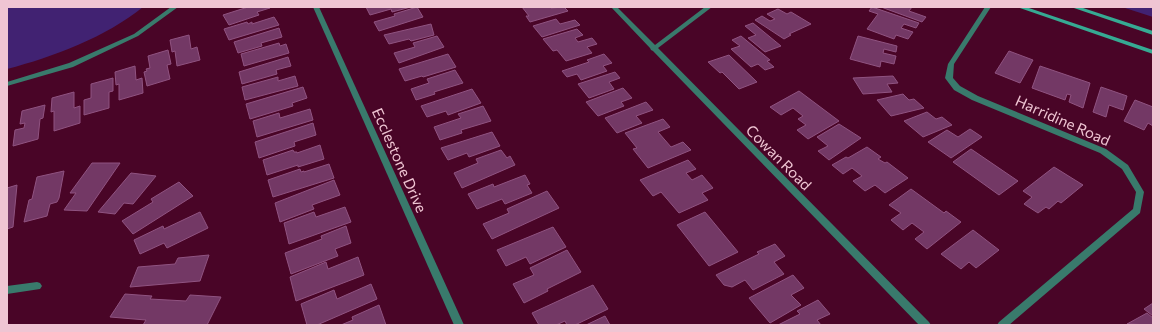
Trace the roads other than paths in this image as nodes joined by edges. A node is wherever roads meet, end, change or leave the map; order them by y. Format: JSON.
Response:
{"nodes":[{"id":1,"x":174,"y":7,"type":"edge"},
{"id":2,"x":316,"y":7,"type":"edge"},
{"id":3,"x":614,"y":7,"type":"edge"},
{"id":4,"x":710,"y":7,"type":"edge"},
{"id":5,"x":988,"y":7,"type":"edge"},
{"id":6,"x":1020,"y":7,"type":"edge"},
{"id":7,"x":1074,"y":7,"type":"edge"},
{"id":8,"x":1153,"y":33,"type":"edge"},
{"id":9,"x":653,"y":49,"type":"junction"},
{"id":10,"x":1153,"y":52,"type":"edge"},
{"id":11,"x":7,"y":84,"type":"edge"},
{"id":12,"x":37,"y":286,"type":"dead end"},
{"id":13,"x":7,"y":290,"type":"edge"},
{"id":14,"x":459,"y":325,"type":"edge"},
{"id":15,"x":926,"y":325,"type":"edge"},
{"id":16,"x":1002,"y":325,"type":"edge"}],
"edges":[{"from":1,"to":11,"type":"street"},
{"from":2,"to":14,"type":"street","name":"Ecclestone Drive"},
{"from":3,"to":9,"type":"street","name":"Cowan Road"},
{"from":4,"to":9,"type":"street"},
{"from":5,"to":16,"type":"street","name":"Harridine Road"},
{"from":6,"to":10,"type":"main road"},
{"from":7,"to":8,"type":"main road"},
{"from":9,"to":15,"type":"street","name":"Cowan Road"},
{"from":12,"to":13,"type":"street"}]}
